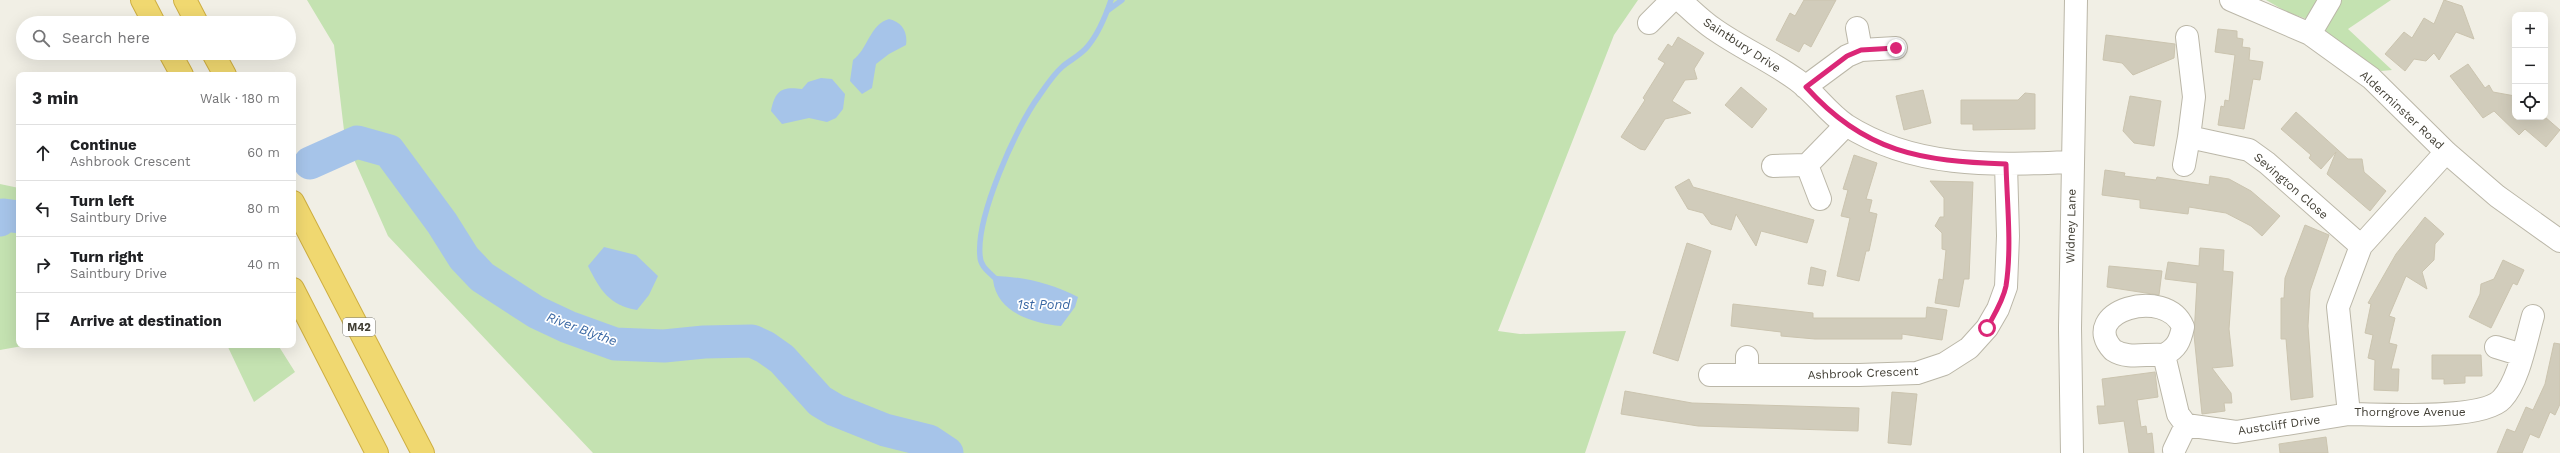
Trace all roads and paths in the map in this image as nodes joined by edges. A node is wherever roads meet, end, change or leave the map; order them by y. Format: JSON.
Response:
{"nodes":[{"id":1,"x":142,"y":0,"type":"edge"},
{"id":2,"x":185,"y":0,"type":"edge"},
{"id":3,"x":1672,"y":0,"type":"edge"},
{"id":4,"x":1680,"y":0,"type":"edge"},
{"id":5,"x":2076,"y":0,"type":"edge"},
{"id":6,"x":2231,"y":0,"type":"edge"},
{"id":7,"x":2330,"y":0,"type":"edge"},
{"id":8,"x":150,"y":16,"type":"edge"},
{"id":9,"x":193,"y":16,"type":"edge"},
{"id":10,"x":1649,"y":23,"type":"dead end"},
{"id":11,"x":1857,"y":28,"type":"dead end"},
{"id":12,"x":2310,"y":34,"type":"junction"},
{"id":13,"x":2187,"y":37,"type":"dead end"},
{"id":14,"x":1896,"y":48,"type":"dead end"},
{"id":15,"x":1861,"y":50,"type":"junction"},
{"id":16,"x":174,"y":60,"type":"edge"},
{"id":17,"x":217,"y":60,"type":"edge"},
{"id":18,"x":180,"y":72,"type":"edge"},
{"id":19,"x":223,"y":72,"type":"edge"},
{"id":20,"x":1806,"y":87,"type":"junction"},
{"id":21,"x":1846,"y":125,"type":"junction"},
{"id":22,"x":2189,"y":137,"type":"junction"},
{"id":23,"x":2446,"y":152,"type":"junction"},
{"id":24,"x":2072,"y":162,"type":"junction"},
{"id":25,"x":2006,"y":164,"type":"junction"},
{"id":26,"x":1807,"y":165,"type":"junction"},
{"id":27,"x":2184,"y":165,"type":"dead end"},
{"id":28,"x":1773,"y":166,"type":"dead end"},
{"id":29,"x":1820,"y":199,"type":"dead end"},
{"id":30,"x":296,"y":208,"type":"edge"},
{"id":31,"x":2560,"y":241,"type":"edge"},
{"id":32,"x":2361,"y":246,"type":"junction"},
{"id":33,"x":296,"y":295,"type":"edge"},
{"id":34,"x":2533,"y":316,"type":"dead end"},
{"id":35,"x":2496,"y":347,"type":"dead end"},
{"id":36,"x":2164,"y":355,"type":"dead end"},
{"id":37,"x":2522,"y":355,"type":"junction"},
{"id":38,"x":1710,"y":375,"type":"dead end"},
{"id":39,"x":2349,"y":414,"type":"junction"},
{"id":40,"x":2186,"y":426,"type":"junction"},
{"id":41,"x":2174,"y":450,"type":"dead end"},
{"id":42,"x":377,"y":453,"type":"edge"},
{"id":43,"x":423,"y":453,"type":"edge"},
{"id":44,"x":2072,"y":453,"type":"edge"}],
"edges":[{"from":1,"to":8,"type":"highway"},
{"from":2,"to":9,"type":"highway"},
{"from":3,"to":10,"type":"street"},
{"from":4,"to":20,"type":"street","name":"Saintbury Drive"},
{"from":5,"to":24,"type":"street","name":"Widney Lane"},
{"from":6,"to":12,"type":"street","name":"Alderminster Road"},
{"from":7,"to":12,"type":"street"},
{"from":11,"to":15,"type":"street"},
{"from":12,"to":23,"type":"street","name":"Alderminster Road"},
{"from":13,"to":22,"type":"street"},
{"from":14,"to":15,"type":"street"},
{"from":15,"to":20,"type":"street"},
{"from":16,"to":18,"type":"highway"},
{"from":17,"to":19,"type":"highway"},
{"from":20,"to":21,"type":"street","name":"Saintbury Drive"},
{"from":21,"to":25,"type":"street","name":"Saintbury Drive"},
{"from":21,"to":26,"type":"street"},
{"from":22,"to":27,"type":"street"},
{"from":22,"to":32,"type":"street","name":"Sevington Close"},
{"from":23,"to":31,"type":"street","name":"Alderminster Road"},
{"from":23,"to":32,"type":"street","name":"Thorngrove Avenue"},
{"from":24,"to":25,"type":"street","name":"Saintbury Drive"},
{"from":24,"to":44,"type":"street","name":"Widney Lane"},
{"from":25,"to":38,"type":"street","name":"Ashbrook Crescent"},
{"from":26,"to":28,"type":"street"},
{"from":26,"to":29,"type":"street"},
{"from":30,"to":43,"type":"highway","number":"M42"},
{"from":32,"to":39,"type":"street","name":"Thorngrove Avenue"},
{"from":33,"to":42,"type":"highway"},
{"from":34,"to":37,"type":"street","name":"Thorngrove Avenue"},
{"from":35,"to":37,"type":"street"},
{"from":36,"to":40,"type":"street"},
{"from":37,"to":39,"type":"street","name":"Thorngrove Avenue"},
{"from":39,"to":40,"type":"street","name":"Austcliff Drive"},
{"from":40,"to":41,"type":"street"}]}
